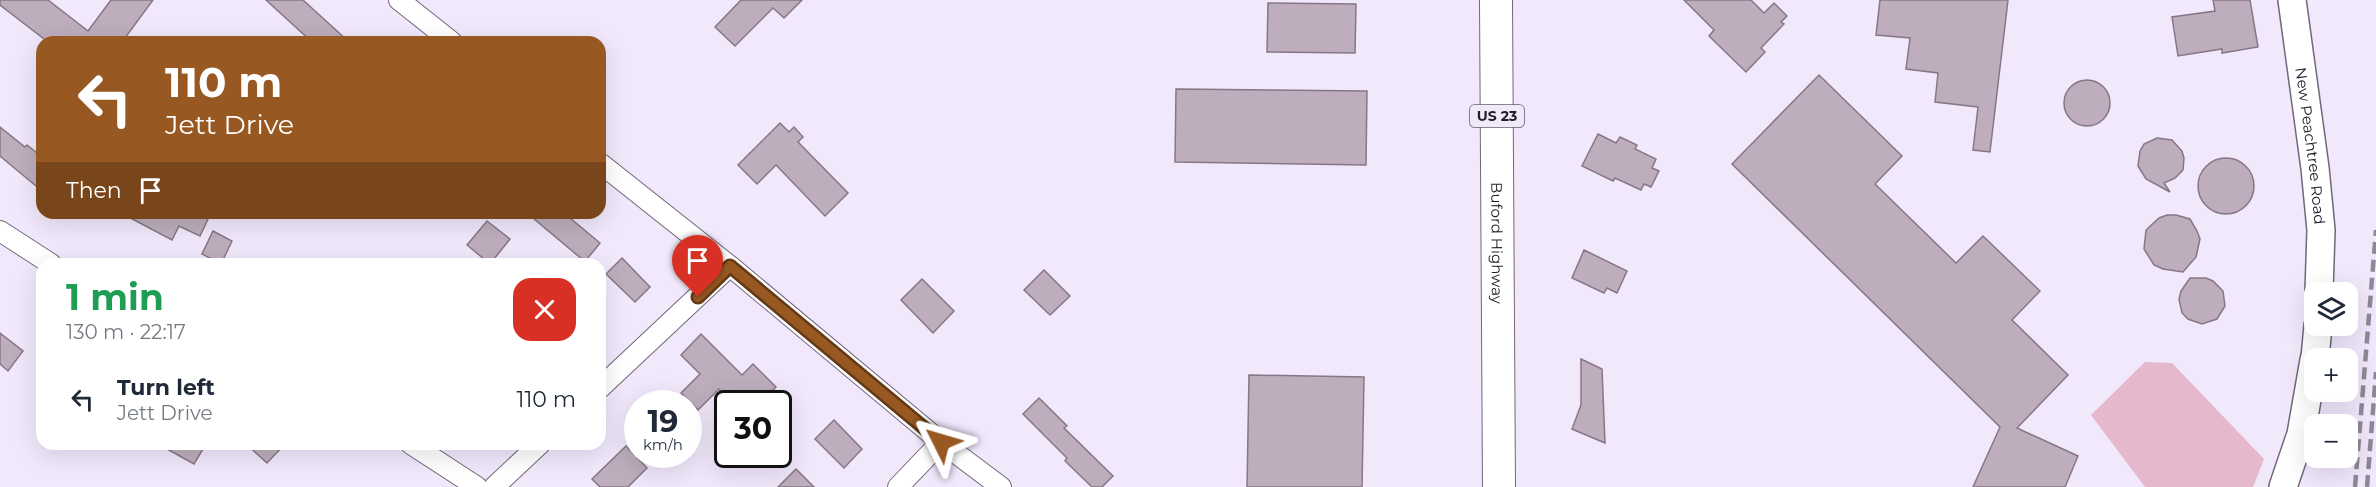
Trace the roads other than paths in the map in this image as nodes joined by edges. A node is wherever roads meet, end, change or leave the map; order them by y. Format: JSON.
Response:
{"nodes":[{"id":1,"x":399,"y":0,"type":"edge"},
{"id":2,"x":1496,"y":0,"type":"edge"},
{"id":3,"x":2292,"y":0,"type":"edge"},
{"id":4,"x":444,"y":36,"type":"edge"},
{"id":5,"x":606,"y":169,"type":"edge"},
{"id":6,"x":0,"y":231,"type":"edge"},
{"id":7,"x":42,"y":258,"type":"edge"},
{"id":8,"x":730,"y":266,"type":"junction"},
{"id":9,"x":2319,"y":282,"type":"edge"},
{"id":10,"x":606,"y":382,"type":"edge"},
{"id":11,"x":2307,"y":402,"type":"edge"},
{"id":12,"x":941,"y":442,"type":"junction"},
{"id":13,"x":420,"y":450,"type":"edge"},
{"id":14,"x":534,"y":450,"type":"edge"},
{"id":15,"x":477,"y":487,"type":"edge"},
{"id":16,"x":494,"y":487,"type":"edge"},
{"id":17,"x":897,"y":487,"type":"edge"},
{"id":18,"x":1001,"y":487,"type":"edge"},
{"id":19,"x":1499,"y":487,"type":"edge"},
{"id":20,"x":2283,"y":487,"type":"edge"}],
"edges":[{"from":1,"to":4,"type":"street"},
{"from":2,"to":19,"type":"main road","name":"Buford Highway","number":"US 23"},
{"from":3,"to":9,"type":"street","name":"New Peachtree Road"},
{"from":5,"to":8,"type":"street"},
{"from":6,"to":7,"type":"street"},
{"from":8,"to":10,"type":"street"},
{"from":8,"to":12,"type":"street"},
{"from":11,"to":20,"type":"street"},
{"from":12,"to":17,"type":"street"},
{"from":12,"to":18,"type":"street"},
{"from":13,"to":15,"type":"street"},
{"from":14,"to":16,"type":"street"}]}
